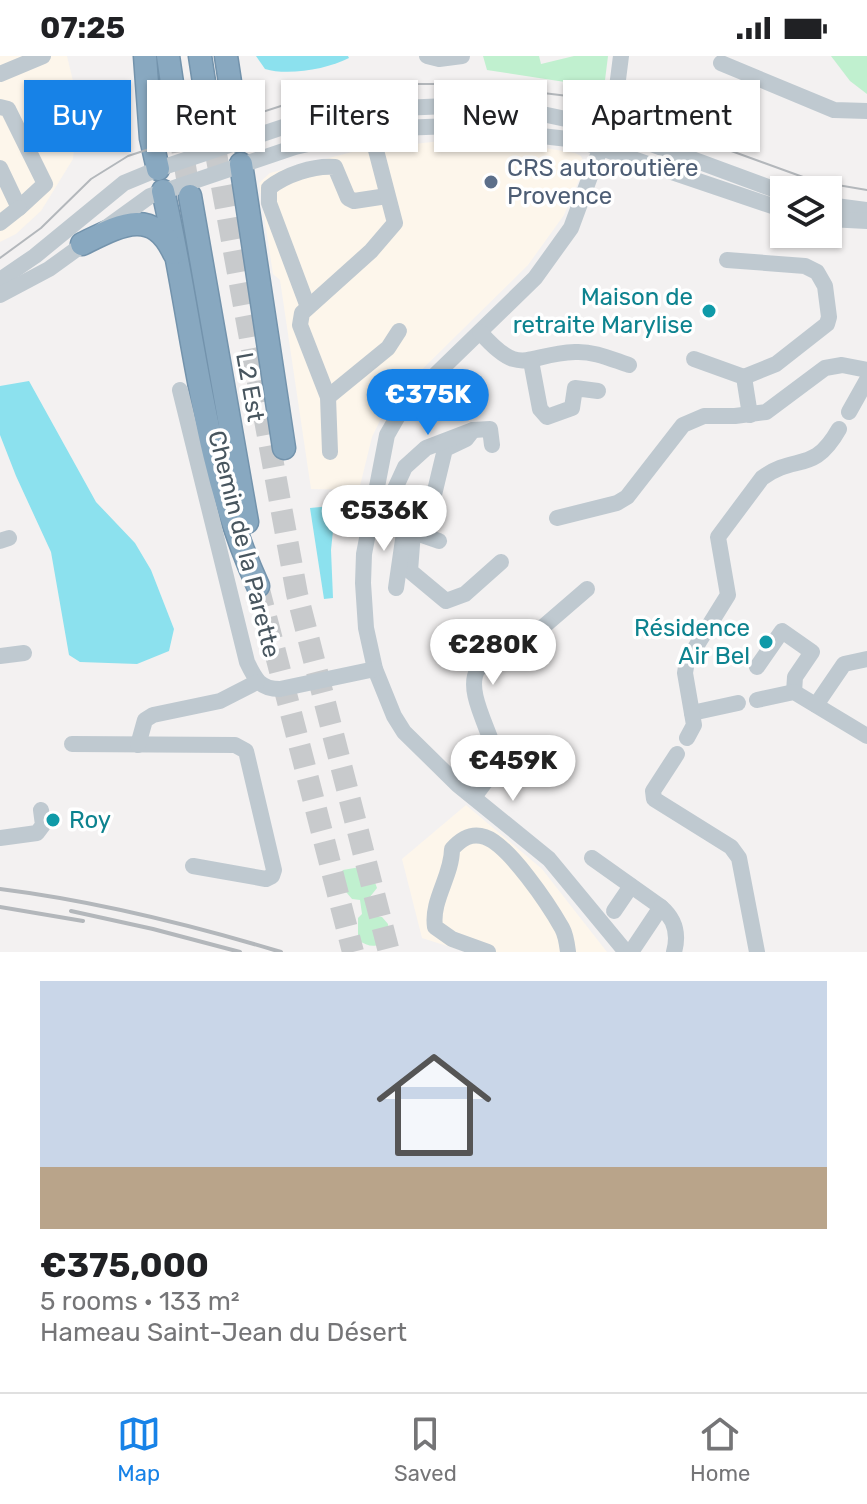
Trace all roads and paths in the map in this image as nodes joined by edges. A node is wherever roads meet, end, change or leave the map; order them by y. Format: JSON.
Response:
{"nodes":[{"id":1,"x":145,"y":56,"type":"edge"},
{"id":2,"x":168,"y":56,"type":"edge"},
{"id":3,"x":200,"y":56,"type":"edge"},
{"id":4,"x":226,"y":56,"type":"edge"},
{"id":5,"x":427,"y":56,"type":"edge"},
{"id":6,"x":462,"y":56,"type":"edge"},
{"id":7,"x":621,"y":56,"type":"edge"},
{"id":8,"x":40,"y":57,"type":"edge"},
{"id":9,"x":720,"y":65,"type":"edge"},
{"id":10,"x":0,"y":74,"type":"edge"},
{"id":11,"x":172,"y":80,"type":"edge"},
{"id":12,"x":204,"y":80,"type":"edge"},
{"id":13,"x":230,"y":80,"type":"edge"},
{"id":14,"x":618,"y":80,"type":"edge"},
{"id":15,"x":0,"y":107,"type":"edge"},
{"id":16,"x":418,"y":107,"type":"edge"},
{"id":17,"x":867,"y":111,"type":"edge"},
{"id":18,"x":563,"y":118,"type":"edge"},
{"id":19,"x":418,"y":128,"type":"edge"},
{"id":20,"x":563,"y":138,"type":"edge"},
{"id":21,"x":217,"y":152,"type":"edge"},
{"id":22,"x":240,"y":152,"type":"edge"},
{"id":23,"x":281,"y":152,"type":"edge"},
{"id":24,"x":376,"y":152,"type":"edge"},
{"id":25,"x":600,"y":152,"type":"edge"},
{"id":26,"x":619,"y":152,"type":"edge"},
{"id":27,"x":673,"y":152,"type":"edge"},
{"id":28,"x":241,"y":164,"type":"junction"},
{"id":29,"x":0,"y":168,"type":"edge"},
{"id":30,"x":161,"y":180,"type":"junction"},
{"id":31,"x":770,"y":188,"type":"edge"},
{"id":32,"x":190,"y":196,"type":"tunnel mouth"},
{"id":33,"x":387,"y":196,"type":"junction"},
{"id":34,"x":770,"y":205,"type":"edge"},
{"id":35,"x":842,"y":207,"type":"edge"},
{"id":36,"x":19,"y":208,"type":"junction"},
{"id":37,"x":867,"y":210,"type":"edge"},
{"id":38,"x":842,"y":220,"type":"edge"},
{"id":39,"x":867,"y":221,"type":"edge"},
{"id":40,"x":0,"y":223,"type":"edge"},
{"id":41,"x":82,"y":244,"type":"junction"},
{"id":42,"x":727,"y":260,"type":"dead end"},
{"id":43,"x":178,"y":262,"type":"junction"},
{"id":44,"x":0,"y":280,"type":"edge"},
{"id":45,"x":0,"y":295,"type":"edge"},
{"id":46,"x":308,"y":307,"type":"junction"},
{"id":47,"x":399,"y":331,"type":"dead end"},
{"id":48,"x":480,"y":332,"type":"junction"},
{"id":49,"x":694,"y":359,"type":"dead end"},
{"id":50,"x":531,"y":361,"type":"junction"},
{"id":51,"x":629,"y":365,"type":"dead end"},
{"id":52,"x":867,"y":370,"type":"edge"},
{"id":53,"x":744,"y":377,"type":"junction"},
{"id":54,"x":867,"y":380,"type":"edge"},
{"id":55,"x":180,"y":390,"type":"dead end"},
{"id":56,"x":598,"y":391,"type":"dead end"},
{"id":57,"x":328,"y":397,"type":"junction"},
{"id":58,"x":857,"y":406,"type":"edge"},
{"id":59,"x":750,"y":415,"type":"junction"},
{"id":60,"x":839,"y":429,"type":"dead end"},
{"id":61,"x":473,"y":430,"type":"junction"},
{"id":62,"x":492,"y":445,"type":"dead end"},
{"id":63,"x":284,"y":448,"type":"dead end"},
{"id":64,"x":330,"y":452,"type":"dead end"},
{"id":65,"x":371,"y":514,"type":"junction"},
{"id":66,"x":557,"y":518,"type":"dead end"},
{"id":67,"x":413,"y":532,"type":"junction"},
{"id":68,"x":439,"y":541,"type":"dead end"},
{"id":69,"x":501,"y":562,"type":"dead end"},
{"id":70,"x":396,"y":588,"type":"dead end"},
{"id":71,"x":587,"y":589,"type":"dead end"},
{"id":72,"x":24,"y":653,"type":"dead end"},
{"id":73,"x":0,"y":656,"type":"edge"},
{"id":74,"x":867,"y":659,"type":"edge"},
{"id":75,"x":757,"y":667,"type":"dead end"},
{"id":76,"x":375,"y":669,"type":"junction"},
{"id":77,"x":257,"y":682,"type":"junction"},
{"id":78,"x":794,"y":692,"type":"junction"},
{"id":79,"x":757,"y":700,"type":"dead end"},
{"id":80,"x":738,"y":703,"type":"dead end"},
{"id":81,"x":816,"y":705,"type":"junction"},
{"id":82,"x":692,"y":713,"type":"junction"},
{"id":83,"x":867,"y":736,"type":"edge"},
{"id":84,"x":687,"y":738,"type":"dead end"},
{"id":85,"x":72,"y":744,"type":"dead end"},
{"id":86,"x":138,"y":745,"type":"junction"},
{"id":87,"x":677,"y":754,"type":"dead end"},
{"id":88,"x":474,"y":797,"type":"junction"},
{"id":89,"x":41,"y":810,"type":"dead end"},
{"id":90,"x":0,"y":838,"type":"edge"},
{"id":91,"x":592,"y":858,"type":"dead end"},
{"id":92,"x":193,"y":866,"type":"dead end"},
{"id":93,"x":631,"y":886,"type":"junction"},
{"id":94,"x":661,"y":907,"type":"junction"},
{"id":95,"x":614,"y":911,"type":"dead end"},
{"id":96,"x":488,"y":952,"type":"edge"},
{"id":97,"x":568,"y":952,"type":"edge"},
{"id":98,"x":629,"y":952,"type":"edge"},
{"id":99,"x":674,"y":952,"type":"edge"},
{"id":100,"x":757,"y":952,"type":"edge"}],
"edges":[{"from":1,"to":30,"type":"highway"},
{"from":2,"to":11,"type":"highway"},
{"from":3,"to":12,"type":"highway"},
{"from":4,"to":13,"type":"highway"},
{"from":5,"to":6,"type":"street"},
{"from":7,"to":14,"type":"street"},
{"from":8,"to":10,"type":"street"},
{"from":9,"to":17,"type":"street"},
{"from":15,"to":36,"type":"street"},
{"from":16,"to":18,"type":"street"},
{"from":19,"to":20,"type":"street"},
{"from":21,"to":30,"type":"street"},
{"from":22,"to":28,"type":"street"},
{"from":23,"to":28,"type":"street"},
{"from":24,"to":33,"type":"street"},
{"from":25,"to":48,"type":"street"},
{"from":26,"to":34,"type":"street"},
{"from":27,"to":31,"type":"street"},
{"from":28,"to":30,"type":"street"},
{"from":28,"to":63,"type":"highway"},
{"from":29,"to":36,"type":"street"},
{"from":30,"to":41,"type":"street"},
{"from":30,"to":43,"type":"highway"},
{"from":30,"to":44,"type":"street"},
{"from":32,"to":43,"type":"highway","name":"L2 Est"},
{"from":33,"to":46,"type":"street"},
{"from":33,"to":46,"type":"street"},
{"from":35,"to":37,"type":"street"},
{"from":36,"to":40,"type":"street"},
{"from":38,"to":39,"type":"street"},
{"from":41,"to":43,"type":"highway"},
{"from":41,"to":45,"type":"street"},
{"from":42,"to":53,"type":"street"},
{"from":46,"to":57,"type":"street"},
{"from":47,"to":57,"type":"street"},
{"from":48,"to":50,"type":"street"},
{"from":48,"to":65,"type":"street"},
{"from":49,"to":53,"type":"street"},
{"from":50,"to":51,"type":"street"},
{"from":50,"to":56,"type":"street"},
{"from":52,"to":59,"type":"street"},
{"from":53,"to":59,"type":"street"},
{"from":54,"to":58,"type":"street"},
{"from":55,"to":77,"type":"street","name":"Chemin de la Parette"},
{"from":57,"to":64,"type":"street"},
{"from":59,"to":66,"type":"street"},
{"from":60,"to":82,"type":"street"},
{"from":61,"to":62,"type":"street"},
{"from":61,"to":65,"type":"street"},
{"from":61,"to":67,"type":"street"},
{"from":65,"to":70,"type":"street"},
{"from":65,"to":76,"type":"street"},
{"from":67,"to":68,"type":"street"},
{"from":67,"to":69,"type":"street"},
{"from":71,"to":88,"type":"street"},
{"from":72,"to":73,"type":"street"},
{"from":74,"to":81,"type":"street"},
{"from":75,"to":78,"type":"street"},
{"from":76,"to":77,"type":"street","name":"Chemin de la Parette"},
{"from":76,"to":88,"type":"street"},
{"from":77,"to":86,"type":"street"},
{"from":78,"to":79,"type":"street"},
{"from":78,"to":81,"type":"street"},
{"from":80,"to":82,"type":"street"},
{"from":81,"to":83,"type":"street"},
{"from":82,"to":84,"type":"street"},
{"from":85,"to":86,"type":"street"},
{"from":86,"to":92,"type":"street"},
{"from":87,"to":100,"type":"street"},
{"from":88,"to":98,"type":"street"},
{"from":89,"to":90,"type":"street"},
{"from":91,"to":93,"type":"street"},
{"from":93,"to":94,"type":"street"},
{"from":93,"to":95,"type":"street"},
{"from":94,"to":98,"type":"street"},
{"from":94,"to":99,"type":"street"},
{"from":96,"to":97,"type":"street"}]}
